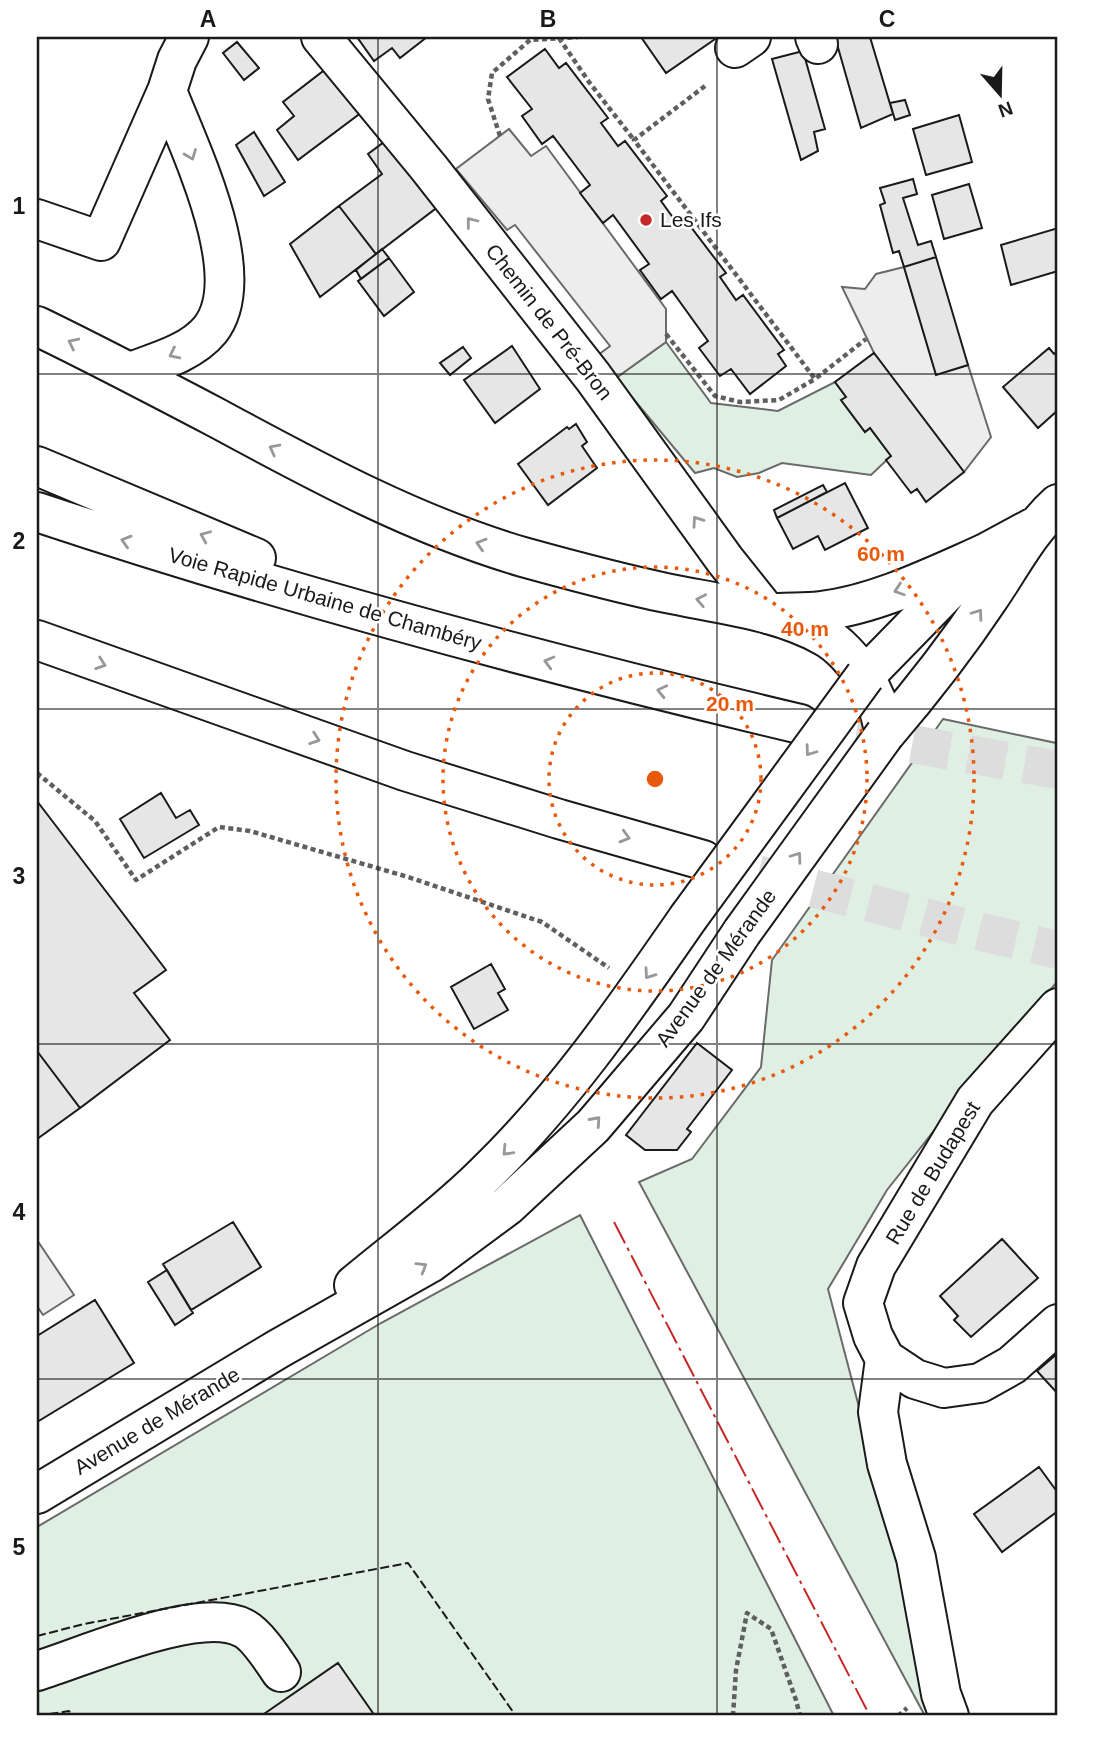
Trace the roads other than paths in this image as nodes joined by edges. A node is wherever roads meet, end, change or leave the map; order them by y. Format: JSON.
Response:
{"nodes":[{"id":1,"x":189,"y":37,"type":"edge"},
{"id":2,"x":321,"y":37,"type":"edge"},
{"id":3,"x":167,"y":91,"type":"junction"},
{"id":4,"x":37,"y":219,"type":"edge"},
{"id":5,"x":37,"y":326,"type":"edge"},
{"id":6,"x":130,"y":372,"type":"junction"},
{"id":7,"x":37,"y":466,"type":"edge"},
{"id":8,"x":37,"y":512,"type":"edge"},
{"id":9,"x":1047,"y":515,"type":"edge"},
{"id":10,"x":984,"y":554,"type":"junction"},
{"id":11,"x":768,"y":614,"type":"junction"},
{"id":12,"x":426,"y":629,"type":"junction"},
{"id":13,"x":37,"y":640,"type":"edge"},
{"id":14,"x":865,"y":676,"type":"junction"},
{"id":15,"x":800,"y":724,"type":"tunnel mouth"},
{"id":16,"x":885,"y":734,"type":"junction"},
{"id":17,"x":703,"y":860,"type":"tunnel mouth"},
{"id":18,"x":1058,"y":1008,"type":"edge"},
{"id":19,"x":1058,"y":1324,"type":"edge"},
{"id":20,"x":278,"y":1349,"type":"junction"},
{"id":21,"x":885,"y":1359,"type":"junction"},
{"id":22,"x":37,"y":1493,"type":"edge"},
{"id":23,"x":37,"y":1671,"type":"edge"},
{"id":24,"x":281,"y":1672,"type":"dead end"},
{"id":25,"x":949,"y":1716,"type":"edge"}],
"edges":[{"from":1,"to":3,"type":"main road"},
{"from":11,"to":2,"type":"main road","name":"Chemin de Pré-Bron","one_way":true},
{"from":3,"to":4,"type":"main road"},
{"from":3,"to":6,"type":"main road","one_way":true},
{"from":6,"to":5,"type":"main road","one_way":true},
{"from":11,"to":6,"type":"main road","one_way":true},
{"from":12,"to":7,"type":"main road","one_way":true},
{"from":12,"to":8,"type":"main road","name":"Voie Rapide Urbaine de Chambéry","one_way":true},
{"from":9,"to":10,"type":"main road","name":"Avenue de Mérande"},
{"from":16,"to":9,"type":"main road","name":"Avenue de Mérande","one_way":true},
{"from":10,"to":11,"type":"main road","one_way":true},
{"from":10,"to":14,"type":"main road","name":"Avenue de Mérande"},
{"from":11,"to":14,"type":"main road"},
{"from":15,"to":12,"type":"main road","name":"Voie Rapide Urbaine de Chambéry","one_way":true},
{"from":13,"to":17,"type":"main road","one_way":true},
{"from":14,"to":16,"type":"main road"},
{"from":14,"to":20,"type":"main road","name":"Avenue de Mérande","one_way":true,"bridge":true},
{"from":20,"to":16,"type":"main road","name":"Avenue de Mérande","one_way":true,"bridge":true},
{"from":18,"to":21,"type":"main road","name":"Rue de Budapest"},
{"from":19,"to":21,"type":"main road"},
{"from":20,"to":22,"type":"main road","name":"Avenue de Mérande"},
{"from":21,"to":25,"type":"main road"},
{"from":23,"to":24,"type":"main road"}]}
